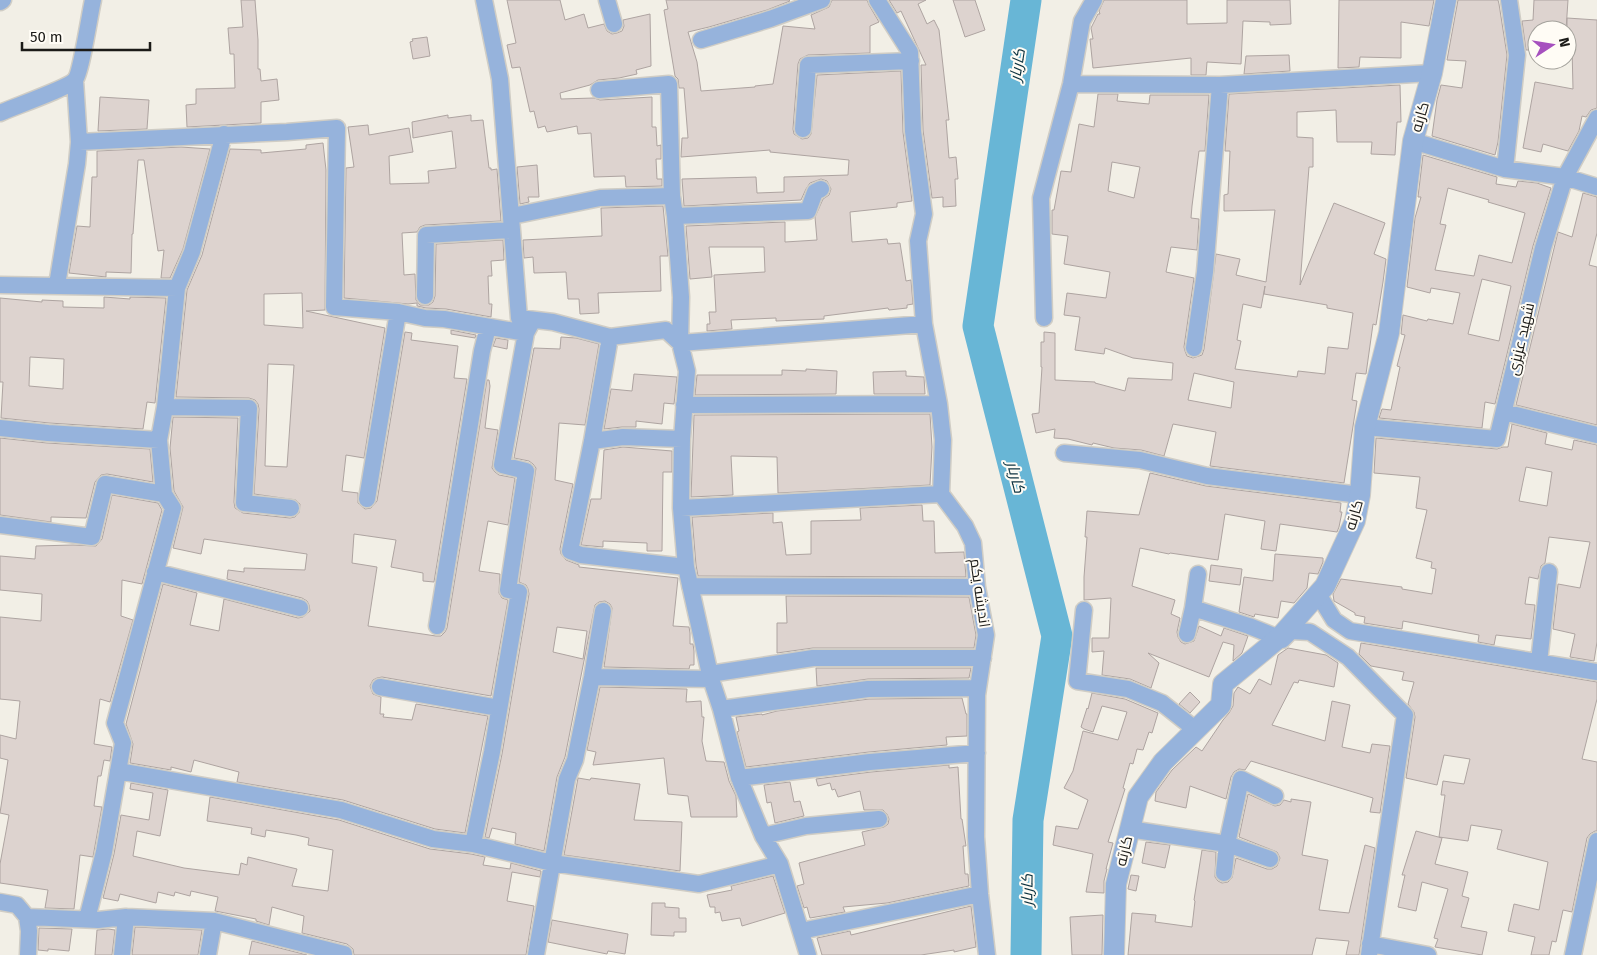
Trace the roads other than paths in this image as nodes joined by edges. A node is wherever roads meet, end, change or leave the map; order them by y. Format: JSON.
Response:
{"nodes":[{"id":1,"x":93,"y":0,"type":"edge"},
{"id":2,"x":484,"y":0,"type":"edge"},
{"id":3,"x":607,"y":0,"type":"edge"},
{"id":4,"x":822,"y":0,"type":"edge"},
{"id":5,"x":877,"y":0,"type":"edge"},
{"id":6,"x":1094,"y":0,"type":"edge"},
{"id":7,"x":1446,"y":0,"type":"edge"},
{"id":8,"x":1509,"y":0,"type":"edge"},
{"id":9,"x":614,"y":24,"type":"dead end"},
{"id":10,"x":701,"y":40,"type":"dead end"},
{"id":11,"x":910,"y":61,"type":"junction"},
{"id":12,"x":1432,"y":73,"type":"junction"},
{"id":13,"x":75,"y":80,"type":"junction"},
{"id":14,"x":1071,"y":84,"type":"junction"},
{"id":15,"x":1220,"y":85,"type":"junction"},
{"id":16,"x":599,"y":90,"type":"dead end"},
{"id":17,"x":0,"y":113,"type":"edge"},
{"id":18,"x":1597,"y":118,"type":"edge"},
{"id":19,"x":803,"y":130,"type":"dead end"},
{"id":20,"x":224,"y":134,"type":"junction"},
{"id":21,"x":1413,"y":141,"type":"junction"},
{"id":22,"x":79,"y":142,"type":"junction"},
{"id":23,"x":1505,"y":168,"type":"junction"},
{"id":24,"x":1565,"y":177,"type":"junction"},
{"id":25,"x":1597,"y":188,"type":"edge"},
{"id":26,"x":821,"y":189,"type":"dead end"},
{"id":27,"x":672,"y":196,"type":"junction"},
{"id":28,"x":675,"y":216,"type":"junction"},
{"id":29,"x":512,"y":223,"type":"junction"},
{"id":30,"x":0,"y":285,"type":"edge"},
{"id":31,"x":57,"y":285,"type":"junction"},
{"id":32,"x":177,"y":288,"type":"junction"},
{"id":33,"x":425,"y":296,"type":"dead end"},
{"id":34,"x":398,"y":312,"type":"junction"},
{"id":35,"x":1044,"y":318,"type":"dead end"},
{"id":36,"x":924,"y":324,"type":"junction"},
{"id":37,"x":529,"y":326,"type":"junction"},
{"id":38,"x":488,"y":327,"type":"junction"},
{"id":39,"x":610,"y":337,"type":"junction"},
{"id":40,"x":680,"y":343,"type":"junction"},
{"id":41,"x":1194,"y":348,"type":"dead end"},
{"id":42,"x":939,"y":404,"type":"junction"},
{"id":43,"x":684,"y":405,"type":"junction"},
{"id":44,"x":165,"y":407,"type":"junction"},
{"id":45,"x":1504,"y":412,"type":"junction"},
{"id":46,"x":0,"y":428,"type":"edge"},
{"id":47,"x":1365,"y":428,"type":"junction"},
{"id":48,"x":1597,"y":435,"type":"edge"},
{"id":49,"x":682,"y":439,"type":"junction"},
{"id":50,"x":160,"y":440,"type":"junction"},
{"id":51,"x":592,"y":441,"type":"junction"},
{"id":52,"x":1064,"y":454,"type":"dead end"},
{"id":53,"x":164,"y":494,"type":"junction"},
{"id":54,"x":941,"y":494,"type":"junction"},
{"id":55,"x":1360,"y":495,"type":"junction"},
{"id":56,"x":367,"y":499,"type":"dead end"},
{"id":57,"x":291,"y":508,"type":"dead end"},
{"id":58,"x":681,"y":508,"type":"junction"},
{"id":59,"x":0,"y":524,"type":"edge"},
{"id":60,"x":686,"y":567,"type":"junction"},
{"id":61,"x":155,"y":572,"type":"junction"},
{"id":62,"x":1549,"y":572,"type":"dead end"},
{"id":63,"x":1198,"y":574,"type":"dead end"},
{"id":64,"x":690,"y":586,"type":"junction"},
{"id":65,"x":977,"y":587,"type":"junction"},
{"id":66,"x":1318,"y":594,"type":"junction"},
{"id":67,"x":300,"y":608,"type":"dead end"},
{"id":68,"x":1193,"y":608,"type":"junction"},
{"id":69,"x":1084,"y":610,"type":"dead end"},
{"id":70,"x":603,"y":612,"type":"dead end"},
{"id":71,"x":438,"y":626,"type":"dead end"},
{"id":72,"x":1187,"y":634,"type":"dead end"},
{"id":73,"x":1279,"y":638,"type":"junction"},
{"id":74,"x":983,"y":658,"type":"junction"},
{"id":75,"x":1539,"y":662,"type":"junction"},
{"id":76,"x":1237,"y":671,"type":"junction"},
{"id":77,"x":1597,"y":672,"type":"edge"},
{"id":78,"x":710,"y":676,"type":"junction"},
{"id":79,"x":592,"y":677,"type":"junction"},
{"id":80,"x":380,"y":688,"type":"dead end"},
{"id":81,"x":978,"y":688,"type":"junction"},
{"id":82,"x":499,"y":708,"type":"junction"},
{"id":83,"x":721,"y":708,"type":"junction"},
{"id":84,"x":1196,"y":730,"type":"junction"},
{"id":85,"x":977,"y":753,"type":"junction"},
{"id":86,"x":118,"y":771,"type":"junction"},
{"id":87,"x":739,"y":778,"type":"junction"},
{"id":88,"x":1275,"y":796,"type":"dead end"},
{"id":89,"x":879,"y":819,"type":"dead end"},
{"id":90,"x":1129,"y":829,"type":"junction"},
{"id":91,"x":762,"y":836,"type":"junction"},
{"id":92,"x":1597,"y":841,"type":"edge"},
{"id":93,"x":473,"y":844,"type":"junction"},
{"id":94,"x":1227,"y":844,"type":"junction"},
{"id":95,"x":1270,"y":859,"type":"dead end"},
{"id":96,"x":552,"y":864,"type":"junction"},
{"id":97,"x":780,"y":864,"type":"junction"},
{"id":98,"x":1224,"y":873,"type":"dead end"},
{"id":99,"x":980,"y":894,"type":"junction"},
{"id":100,"x":0,"y":902,"type":"edge"},
{"id":101,"x":27,"y":917,"type":"junction"},
{"id":102,"x":126,"y":917,"type":"junction"},
{"id":103,"x":87,"y":919,"type":"junction"},
{"id":104,"x":214,"y":921,"type":"junction"},
{"id":105,"x":801,"y":931,"type":"junction"},
{"id":106,"x":1370,"y":949,"type":"edge"},
{"id":107,"x":344,"y":954,"type":"edge"},
{"id":108,"x":28,"y":955,"type":"edge"},
{"id":109,"x":122,"y":955,"type":"edge"},
{"id":110,"x":208,"y":955,"type":"edge"},
{"id":111,"x":536,"y":955,"type":"edge"},
{"id":112,"x":808,"y":955,"type":"edge"},
{"id":113,"x":987,"y":955,"type":"edge"},
{"id":114,"x":1114,"y":955,"type":"edge"},
{"id":115,"x":1428,"y":955,"type":"edge"},
{"id":116,"x":1573,"y":955,"type":"edge"}],
"edges":[{"from":1,"to":13,"type":"street"},
{"from":2,"to":29,"type":"street"},
{"from":3,"to":9,"type":"street"},
{"from":4,"to":10,"type":"street"},
{"from":5,"to":11,"type":"street"},
{"from":6,"to":14,"type":"street"},
{"from":7,"to":12,"type":"street","name":"کارته"},
{"from":8,"to":23,"type":"street"},
{"from":11,"to":19,"type":"street"},
{"from":11,"to":36,"type":"street"},
{"from":12,"to":15,"type":"street"},
{"from":12,"to":21,"type":"street","name":"کارته"},
{"from":13,"to":17,"type":"street"},
{"from":13,"to":22,"type":"street"},
{"from":14,"to":15,"type":"street"},
{"from":14,"to":35,"type":"street"},
{"from":15,"to":41,"type":"street"},
{"from":16,"to":27,"type":"street"},
{"from":18,"to":24,"type":"street","name":"شهید عزیزی"},
{"from":20,"to":22,"type":"street"},
{"from":20,"to":32,"type":"street"},
{"from":20,"to":34,"type":"street"},
{"from":21,"to":23,"type":"street"},
{"from":21,"to":47,"type":"street","name":"کارته"},
{"from":22,"to":31,"type":"street"},
{"from":23,"to":24,"type":"street"},
{"from":24,"to":25,"type":"street"},
{"from":24,"to":45,"type":"street","name":"شهید عزیزی"},
{"from":26,"to":28,"type":"street"},
{"from":27,"to":28,"type":"street"},
{"from":27,"to":29,"type":"street"},
{"from":28,"to":40,"type":"street"},
{"from":29,"to":33,"type":"street"},
{"from":29,"to":37,"type":"street"},
{"from":30,"to":31,"type":"street"},
{"from":31,"to":32,"type":"street"},
{"from":32,"to":44,"type":"street"},
{"from":34,"to":38,"type":"street"},
{"from":34,"to":56,"type":"street"},
{"from":36,"to":40,"type":"street"},
{"from":36,"to":42,"type":"street"},
{"from":37,"to":38,"type":"street"},
{"from":37,"to":39,"type":"street"},
{"from":37,"to":82,"type":"street"},
{"from":38,"to":71,"type":"street"},
{"from":39,"to":40,"type":"street"},
{"from":39,"to":51,"type":"street"},
{"from":40,"to":43,"type":"street"},
{"from":42,"to":43,"type":"street"},
{"from":42,"to":54,"type":"street"},
{"from":43,"to":49,"type":"street"},
{"from":44,"to":50,"type":"street"},
{"from":44,"to":57,"type":"street"},
{"from":45,"to":47,"type":"street","name":"شهید عزیزی"},
{"from":45,"to":48,"type":"street"},
{"from":46,"to":50,"type":"street"},
{"from":47,"to":55,"type":"street","name":"کارته"},
{"from":49,"to":51,"type":"street"},
{"from":49,"to":58,"type":"street"},
{"from":50,"to":53,"type":"street"},
{"from":51,"to":60,"type":"street"},
{"from":52,"to":55,"type":"street"},
{"from":53,"to":59,"type":"street"},
{"from":53,"to":61,"type":"street"},
{"from":54,"to":58,"type":"street"},
{"from":54,"to":65,"type":"street","name":"اندیشه یکم"},
{"from":55,"to":66,"type":"street","name":"کارته"},
{"from":58,"to":60,"type":"street"},
{"from":60,"to":64,"type":"street"},
{"from":61,"to":67,"type":"street"},
{"from":61,"to":86,"type":"street"},
{"from":62,"to":75,"type":"street"},
{"from":63,"to":68,"type":"street"},
{"from":64,"to":65,"type":"street"},
{"from":64,"to":78,"type":"street"},
{"from":65,"to":74,"type":"street","name":"اندیشه یکم"},
{"from":66,"to":73,"type":"street","name":"کارته"},
{"from":66,"to":75,"type":"street"},
{"from":68,"to":72,"type":"street"},
{"from":68,"to":73,"type":"street"},
{"from":69,"to":84,"type":"street"},
{"from":70,"to":79,"type":"street"},
{"from":73,"to":76,"type":"street","name":"کارته"},
{"from":74,"to":78,"type":"street"},
{"from":74,"to":81,"type":"street","name":"اندیشه یکم"},
{"from":75,"to":77,"type":"street"},
{"from":76,"to":84,"type":"street","name":"کارته"},
{"from":76,"to":106,"type":"street"},
{"from":78,"to":79,"type":"street"},
{"from":78,"to":83,"type":"street"},
{"from":79,"to":96,"type":"street"},
{"from":80,"to":82,"type":"street"},
{"from":81,"to":83,"type":"street"},
{"from":81,"to":85,"type":"street","name":"اندیشه یکم"},
{"from":82,"to":93,"type":"street"},
{"from":83,"to":87,"type":"street"},
{"from":84,"to":90,"type":"street","name":"کارته"},
{"from":85,"to":87,"type":"street"},
{"from":85,"to":99,"type":"street","name":"اندیشه یکم"},
{"from":86,"to":93,"type":"street"},
{"from":86,"to":103,"type":"street"},
{"from":87,"to":91,"type":"street"},
{"from":88,"to":94,"type":"street"},
{"from":89,"to":91,"type":"street"},
{"from":90,"to":94,"type":"street"},
{"from":90,"to":114,"type":"street","name":"کارته"},
{"from":91,"to":97,"type":"street"},
{"from":92,"to":116,"type":"street"},
{"from":93,"to":96,"type":"street"},
{"from":94,"to":95,"type":"street"},
{"from":94,"to":98,"type":"street"},
{"from":96,"to":97,"type":"street"},
{"from":96,"to":111,"type":"street"},
{"from":97,"to":105,"type":"street"},
{"from":99,"to":105,"type":"street"},
{"from":99,"to":113,"type":"street","name":"اندیشه یکم"},
{"from":100,"to":101,"type":"street"},
{"from":101,"to":103,"type":"street"},
{"from":101,"to":108,"type":"street"},
{"from":102,"to":103,"type":"street"},
{"from":102,"to":104,"type":"street"},
{"from":102,"to":109,"type":"street"},
{"from":104,"to":107,"type":"street"},
{"from":104,"to":110,"type":"street"},
{"from":105,"to":112,"type":"street"},
{"from":106,"to":115,"type":"street"}]}
